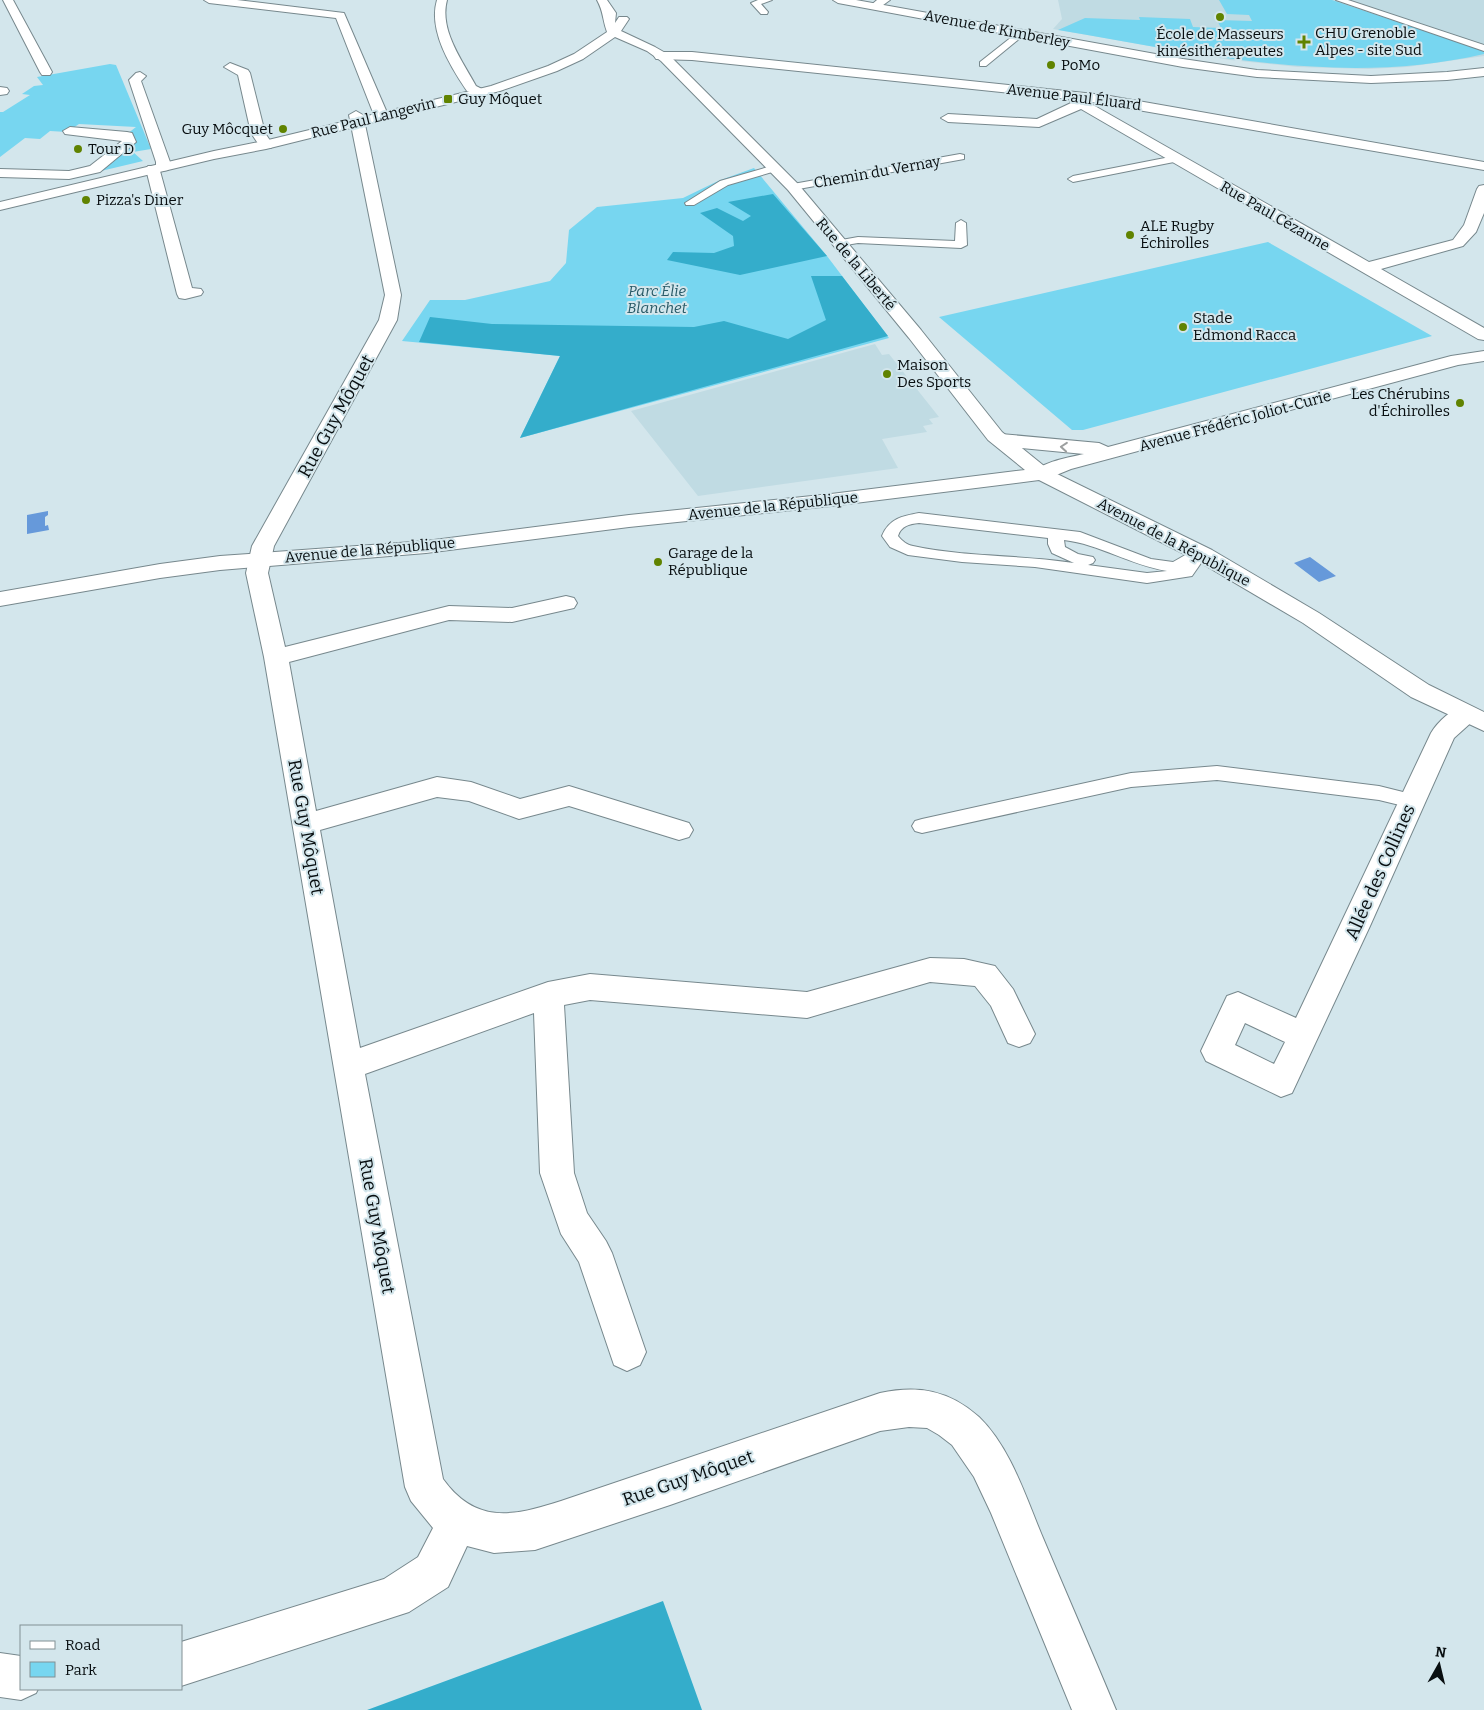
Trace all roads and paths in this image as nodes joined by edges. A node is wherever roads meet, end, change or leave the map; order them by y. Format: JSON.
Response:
{"nodes":[{"id":1,"x":8,"y":0,"type":"edge"},
{"id":2,"x":209,"y":0,"type":"edge"},
{"id":3,"x":442,"y":0,"type":"edge"},
{"id":4,"x":768,"y":0,"type":"edge"},
{"id":5,"x":838,"y":0,"type":"edge"},
{"id":6,"x":1340,"y":0,"type":"edge"},
{"id":7,"x":877,"y":2,"type":"edge"},
{"id":8,"x":603,"y":3,"type":"edge"},
{"id":9,"x":624,"y":10,"type":"joint"},
{"id":10,"x":764,"y":12,"type":"dead end"},
{"id":11,"x":613,"y":32,"type":"junction"},
{"id":12,"x":1020,"y":34,"type":"junction"},
{"id":13,"x":585,"y":40,"type":"junction"},
{"id":14,"x":1482,"y":48,"type":"edge"},
{"id":15,"x":661,"y":53,"type":"junction"},
{"id":16,"x":581,"y":54,"type":"junction"},
{"id":17,"x":983,"y":64,"type":"dead end"},
{"id":18,"x":1484,"y":66,"type":"edge"},
{"id":19,"x":230,"y":67,"type":"dead end"},
{"id":20,"x":46,"y":72,"type":"dead end"},
{"id":21,"x":1484,"y":72,"type":"edge"},
{"id":22,"x":140,"y":76,"type":"dead end"},
{"id":23,"x":1305,"y":76,"type":"junction"},
{"id":24,"x":1408,"y":77,"type":"junction"},
{"id":25,"x":475,"y":90,"type":"junction"},
{"id":26,"x":1068,"y":95,"type":"junction"},
{"id":27,"x":1081,"y":105,"type":"junction"},
{"id":28,"x":380,"y":112,"type":"junction"},
{"id":29,"x":357,"y":118,"type":"junction"},
{"id":30,"x":948,"y":118,"type":"dead end"},
{"id":31,"x":70,"y":131,"type":"dead end"},
{"id":32,"x":264,"y":142,"type":"junction"},
{"id":33,"x":960,"y":157,"type":"dead end"},
{"id":34,"x":1175,"y":158,"type":"junction"},
{"id":35,"x":1484,"y":166,"type":"edge"},
{"id":36,"x":158,"y":168,"type":"junction"},
{"id":37,"x":775,"y":168,"type":"junction"},
{"id":38,"x":5,"y":173,"type":"edge"},
{"id":39,"x":1073,"y":179,"type":"dead end"},
{"id":40,"x":793,"y":187,"type":"junction"},
{"id":41,"x":1484,"y":189,"type":"edge"},
{"id":42,"x":0,"y":197,"type":"edge"},
{"id":43,"x":690,"y":203,"type":"dead end"},
{"id":44,"x":0,"y":206,"type":"edge"},
{"id":45,"x":960,"y":223,"type":"dead end"},
{"id":46,"x":1479,"y":223,"type":"edge"},
{"id":47,"x":840,"y":243,"type":"junction"},
{"id":48,"x":1366,"y":268,"type":"junction"},
{"id":49,"x":195,"y":292,"type":"dead end"},
{"id":50,"x":1484,"y":336,"type":"edge"},
{"id":51,"x":1484,"y":356,"type":"edge"},
{"id":52,"x":1001,"y":440,"type":"junction"},
{"id":53,"x":1130,"y":449,"type":"junction"},
{"id":54,"x":1042,"y":474,"type":"junction"},
{"id":55,"x":1056,"y":534,"type":"junction"},
{"id":56,"x":1200,"y":553,"type":"junction"},
{"id":57,"x":259,"y":560,"type":"junction"},
{"id":58,"x":1146,"y":578,"type":"junction"},
{"id":59,"x":0,"y":600,"type":"edge"},
{"id":60,"x":566,"y":603,"type":"dead end"},
{"id":61,"x":276,"y":657,"type":"junction"},
{"id":62,"x":1475,"y":718,"type":"edge"},
{"id":63,"x":1412,"y":801,"type":"junction"},
{"id":64,"x":306,"y":824,"type":"junction"},
{"id":65,"x":922,"y":826,"type":"dead end"},
{"id":66,"x":679,"y":830,"type":"dead end"},
{"id":67,"x":548,"y":995,"type":"junction"},
{"id":68,"x":1019,"y":1034,"type":"dead end"},
{"id":69,"x":1303,"y":1036,"type":"dead end"},
{"id":70,"x":348,"y":1066,"type":"junction"},
{"id":71,"x":627,"y":1352,"type":"dead end"},
{"id":72,"x":457,"y":1522,"type":"junction"},
{"id":73,"x":182,"y":1664,"type":"edge"},
{"id":74,"x":0,"y":1675,"type":"edge"},
{"id":75,"x":20,"y":1678,"type":"edge"},
{"id":76,"x":1094,"y":1710,"type":"edge"}],
"edges":[{"from":1,"to":20,"type":"street"},
{"from":2,"to":28,"type":"street"},
{"from":3,"to":25,"type":"street"},
{"from":4,"to":10,"type":"lane"},
{"from":5,"to":7,"type":"street","name":"Avenue de Kimberley"},
{"from":6,"to":14,"type":"lane"},
{"from":7,"to":12,"type":"street","name":"Avenue de Kimberley"},
{"from":7,"to":23,"type":"street","name":"Avenue de Kimberley"},
{"from":8,"to":11,"type":"street"},
{"from":8,"to":13,"type":"street","name":"Rue Paul Langevin"},
{"from":9,"to":11,"type":"street","name":"Rue Paul Langevin"},
{"from":9,"to":15,"type":"street","name":"Rue de la Liberté"},
{"from":11,"to":13,"type":"street"},
{"from":11,"to":15,"type":"street","name":"Rue de la Liberté"},
{"from":11,"to":16,"type":"street","name":"Rue Paul Langevin"},
{"from":12,"to":17,"type":"lane"},
{"from":12,"to":23,"type":"street","name":"Avenue de Kimberley"},
{"from":13,"to":25,"type":"street","name":"Rue Paul Langevin"},
{"from":15,"to":16,"type":"street"},
{"from":15,"to":26,"type":"street","name":"Avenue Paul Éluard"},
{"from":15,"to":37,"type":"street","name":"Rue de la Liberté"},
{"from":16,"to":25,"type":"street","name":"Rue Paul Langevin"},
{"from":18,"to":24,"type":"street","name":"Avenue de Kimberley"},
{"from":19,"to":32,"type":"street"},
{"from":21,"to":24,"type":"street","name":"Avenue de Kimberley"},
{"from":22,"to":36,"type":"street"},
{"from":23,"to":24,"type":"street","name":"Avenue de Kimberley"},
{"from":25,"to":28,"type":"street","name":"Rue Paul Langevin"},
{"from":26,"to":27,"type":"street","name":"Rue Paul Cézanne"},
{"from":26,"to":35,"type":"street","name":"Avenue Paul Éluard"},
{"from":27,"to":30,"type":"street","name":"Avenue Paul Éluard"},
{"from":27,"to":34,"type":"street","name":"Rue Paul Cézanne"},
{"from":28,"to":29,"type":"street","name":"Rue Paul Langevin"},
{"from":29,"to":32,"type":"street","name":"Rue Paul Langevin"},
{"from":29,"to":57,"type":"street","name":"Rue Guy Môquet"},
{"from":31,"to":38,"type":"street"},
{"from":32,"to":36,"type":"street","name":"Rue Paul Langevin"},
{"from":33,"to":40,"type":"lane","name":"Chemin du Vernay"},
{"from":34,"to":39,"type":"lane"},
{"from":34,"to":48,"type":"street","name":"Rue Paul Cézanne"},
{"from":36,"to":44,"type":"street","name":"Rue Paul Langevin"},
{"from":36,"to":49,"type":"street"},
{"from":37,"to":40,"type":"street","name":"Rue de la Liberté"},
{"from":37,"to":43,"type":"lane"},
{"from":38,"to":42,"type":"street"},
{"from":40,"to":47,"type":"street","name":"Rue de la Liberté"},
{"from":41,"to":46,"type":"street"},
{"from":45,"to":47,"type":"lane"},
{"from":46,"to":48,"type":"street"},
{"from":47,"to":52,"type":"street","name":"Rue de la Liberté"},
{"from":48,"to":50,"type":"street","name":"Rue Paul Cézanne"},
{"from":51,"to":53,"type":"street","name":"Avenue Frédéric Joliot-Curie"},
{"from":53,"to":52,"type":"street","name":"Avenue Frédéric Joliot-Curie","one_way":true},
{"from":52,"to":54,"type":"street","name":"Rue de la Liberté"},
{"from":53,"to":54,"type":"street","name":"Avenue Frédéric Joliot-Curie"},
{"from":54,"to":56,"type":"street","name":"Avenue de la République"},
{"from":54,"to":57,"type":"street","name":"Avenue de la République"},
{"from":55,"to":56,"type":"lane"},
{"from":55,"to":58,"type":"lane"},
{"from":55,"to":58,"type":"lane"},
{"from":56,"to":58,"type":"lane"},
{"from":56,"to":62,"type":"street","name":"Avenue de la République"},
{"from":57,"to":59,"type":"street","name":"Avenue de la République"},
{"from":57,"to":61,"type":"street","name":"Rue Guy Môquet"},
{"from":60,"to":61,"type":"street"},
{"from":61,"to":64,"type":"street","name":"Rue Guy Môquet"},
{"from":62,"to":63,"type":"street","name":"Allée des Collines"},
{"from":63,"to":65,"type":"lane"},
{"from":63,"to":69,"type":"street","name":"Allée des Collines"},
{"from":64,"to":66,"type":"street"},
{"from":64,"to":70,"type":"street","name":"Rue Guy Môquet"},
{"from":67,"to":68,"type":"street"},
{"from":67,"to":70,"type":"street"},
{"from":67,"to":71,"type":"street"},
{"from":70,"to":72,"type":"street","name":"Rue Guy Môquet"},
{"from":72,"to":73,"type":"street"},
{"from":72,"to":76,"type":"street","name":"Rue Guy Môquet"},
{"from":74,"to":75,"type":"street"}]}
